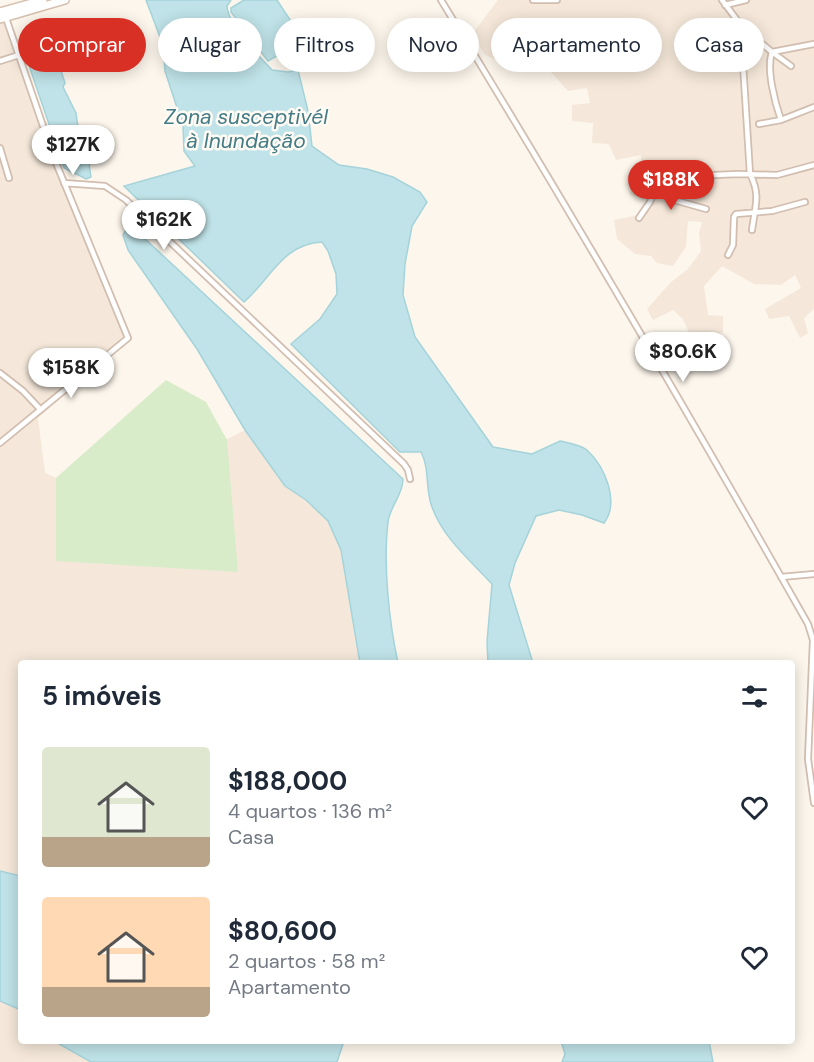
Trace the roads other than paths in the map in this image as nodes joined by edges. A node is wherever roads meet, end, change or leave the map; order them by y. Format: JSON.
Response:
{"nodes":[{"id":1,"x":41,"y":0,"type":"edge"},
{"id":2,"x":65,"y":0,"type":"edge"},
{"id":3,"x":441,"y":0,"type":"edge"},
{"id":4,"x":533,"y":0,"type":"edge"},
{"id":5,"x":557,"y":0,"type":"edge"},
{"id":6,"x":746,"y":0,"type":"edge"},
{"id":7,"x":724,"y":3,"type":"edge"},
{"id":8,"x":2,"y":13,"type":"edge"},
{"id":9,"x":735,"y":18,"type":"edge"},
{"id":10,"x":814,"y":44,"type":"edge"},
{"id":11,"x":764,"y":45,"type":"edge"},
{"id":12,"x":772,"y":52,"type":"junction"},
{"id":13,"x":18,"y":53,"type":"edge"},
{"id":14,"x":18,"y":55,"type":"edge"},
{"id":15,"x":0,"y":61,"type":"edge"},
{"id":16,"x":791,"y":66,"type":"dead end"},
{"id":17,"x":25,"y":72,"type":"edge"},
{"id":18,"x":744,"y":72,"type":"edge"},
{"id":19,"x":814,"y":107,"type":"edge"},
{"id":20,"x":780,"y":120,"type":"junction"},
{"id":21,"x":759,"y":124,"type":"dead end"},
{"id":22,"x":0,"y":148,"type":"edge"},
{"id":23,"x":814,"y":165,"type":"edge"},
{"id":24,"x":750,"y":174,"type":"junction"},
{"id":25,"x":9,"y":178,"type":"dead end"},
{"id":26,"x":660,"y":180,"type":"junction"},
{"id":27,"x":64,"y":183,"type":"junction"},
{"id":28,"x":805,"y":202,"type":"dead end"},
{"id":29,"x":706,"y":209,"type":"dead end"},
{"id":30,"x":754,"y":214,"type":"junction"},
{"id":31,"x":639,"y":218,"type":"dead end"},
{"id":32,"x":752,"y":230,"type":"dead end"},
{"id":33,"x":728,"y":255,"type":"dead end"},
{"id":34,"x":0,"y":373,"type":"edge"},
{"id":35,"x":40,"y":409,"type":"junction"},
{"id":36,"x":0,"y":443,"type":"edge"},
{"id":37,"x":410,"y":478,"type":"dead end"},
{"id":38,"x":814,"y":574,"type":"edge"},
{"id":39,"x":781,"y":577,"type":"junction"},
{"id":40,"x":812,"y":784,"type":"edge"},
{"id":41,"x":814,"y":803,"type":"edge"}],
"edges":[{"from":1,"to":8,"type":"main road"},
{"from":2,"to":8,"type":"main road"},
{"from":3,"to":39,"type":"street"},
{"from":4,"to":5,"type":"street"},
{"from":6,"to":7,"type":"street"},
{"from":7,"to":9,"type":"street"},
{"from":8,"to":13,"type":"street"},
{"from":10,"to":12,"type":"street"},
{"from":11,"to":12,"type":"street"},
{"from":12,"to":16,"type":"street"},
{"from":12,"to":20,"type":"street"},
{"from":14,"to":15,"type":"street"},
{"from":17,"to":27,"type":"street"},
{"from":18,"to":24,"type":"street"},
{"from":19,"to":20,"type":"street"},
{"from":20,"to":21,"type":"street"},
{"from":22,"to":25,"type":"street"},
{"from":23,"to":24,"type":"street"},
{"from":24,"to":26,"type":"street"},
{"from":24,"to":30,"type":"street"},
{"from":26,"to":29,"type":"street"},
{"from":26,"to":31,"type":"street"},
{"from":27,"to":35,"type":"street"},
{"from":27,"to":37,"type":"street"},
{"from":28,"to":30,"type":"street"},
{"from":30,"to":32,"type":"street"},
{"from":30,"to":33,"type":"street"},
{"from":34,"to":35,"type":"street"},
{"from":35,"to":36,"type":"street"},
{"from":38,"to":39,"type":"street"},
{"from":39,"to":40,"type":"street"},
{"from":40,"to":41,"type":"street"}]}
